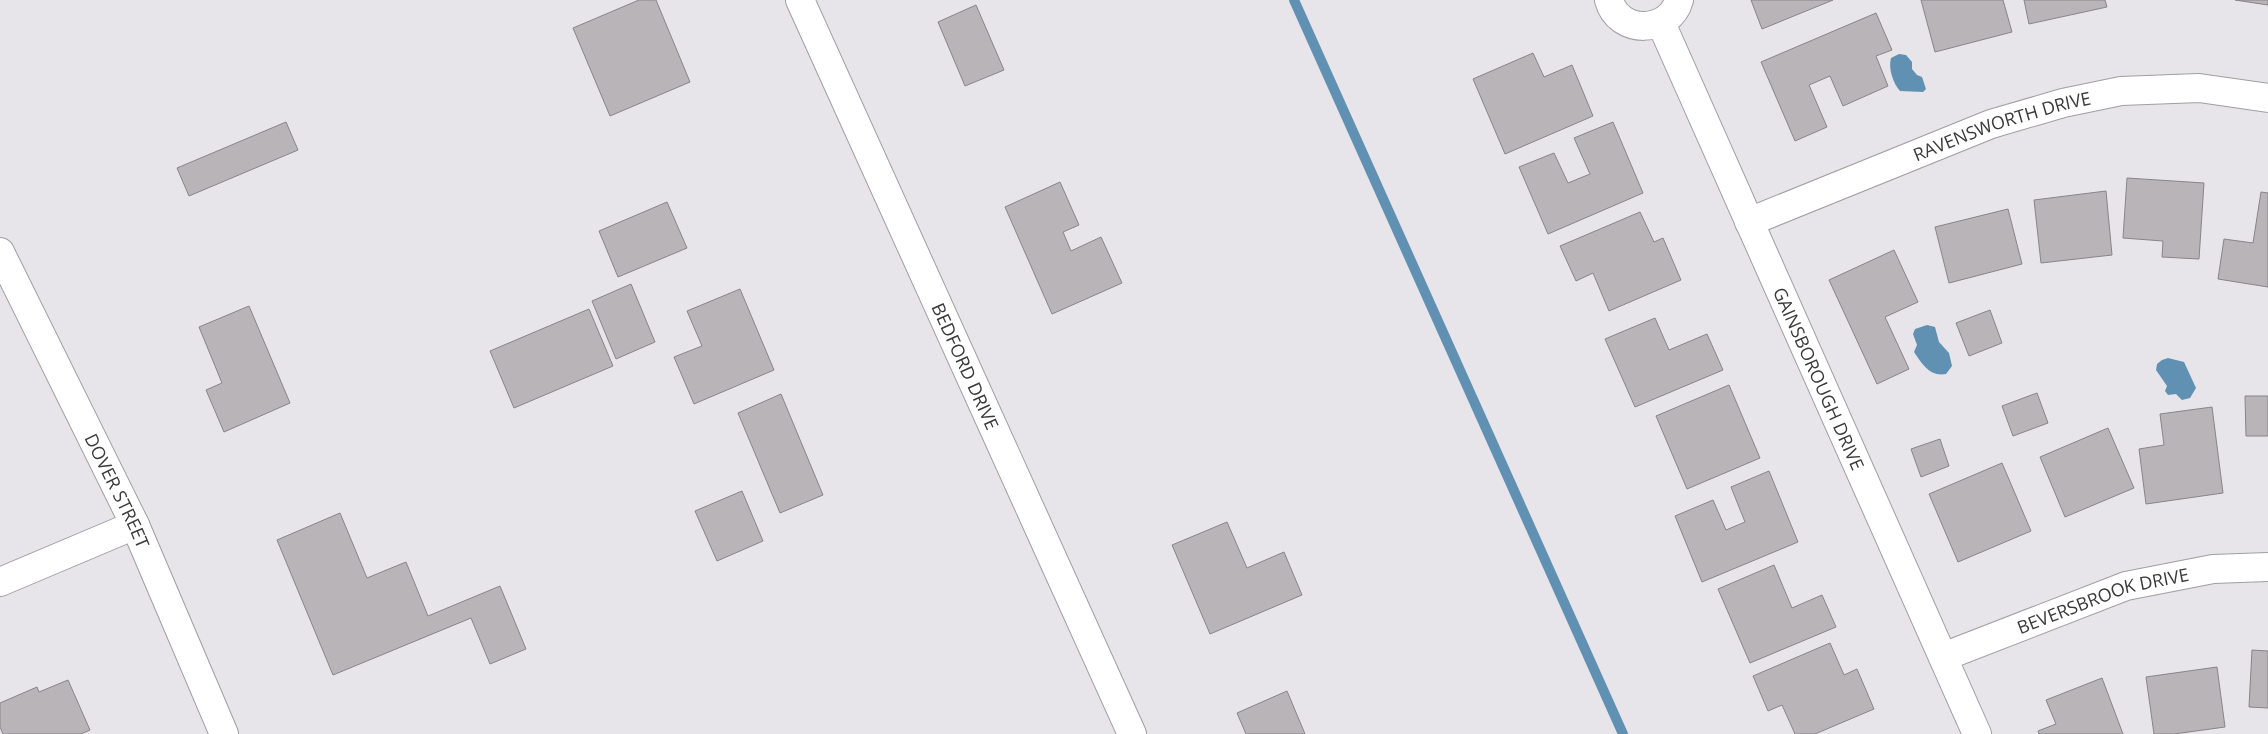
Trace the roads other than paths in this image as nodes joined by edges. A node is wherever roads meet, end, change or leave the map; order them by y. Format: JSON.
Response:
{"nodes":[{"id":1,"x":800,"y":0,"type":"edge"},
{"id":2,"x":1609,"y":0,"type":"edge"},
{"id":3,"x":1679,"y":0,"type":"edge"},
{"id":4,"x":1660,"y":23,"type":"junction"},
{"id":5,"x":2268,"y":98,"type":"edge"},
{"id":6,"x":1749,"y":222,"type":"junction"},
{"id":7,"x":0,"y":252,"type":"edge"},
{"id":8,"x":135,"y":525,"type":"junction"},
{"id":9,"x":2268,"y":567,"type":"edge"},
{"id":10,"x":0,"y":582,"type":"edge"},
{"id":11,"x":1942,"y":657,"type":"junction"},
{"id":12,"x":224,"y":734,"type":"edge"},
{"id":13,"x":1132,"y":734,"type":"edge"},
{"id":14,"x":1977,"y":734,"type":"edge"}],
"edges":[{"from":1,"to":13,"type":"street","name":"BEDFORD DRIVE"},
{"from":2,"to":4,"type":"street"},
{"from":3,"to":4,"type":"street"},
{"from":4,"to":6,"type":"street","name":"GAINSBOROUGH DRIVE"},
{"from":5,"to":6,"type":"street","name":"RAVENSWORTH DRIVE"},
{"from":6,"to":11,"type":"street","name":"GAINSBOROUGH DRIVE"},
{"from":7,"to":8,"type":"street","name":"DOVER STREET"},
{"from":8,"to":10,"type":"street"},
{"from":8,"to":12,"type":"street","name":"DOVER STREET"},
{"from":9,"to":11,"type":"street","name":"BEVERSBROOK DRIVE"},
{"from":11,"to":14,"type":"street","name":"GAINSBOROUGH DRIVE"}]}
